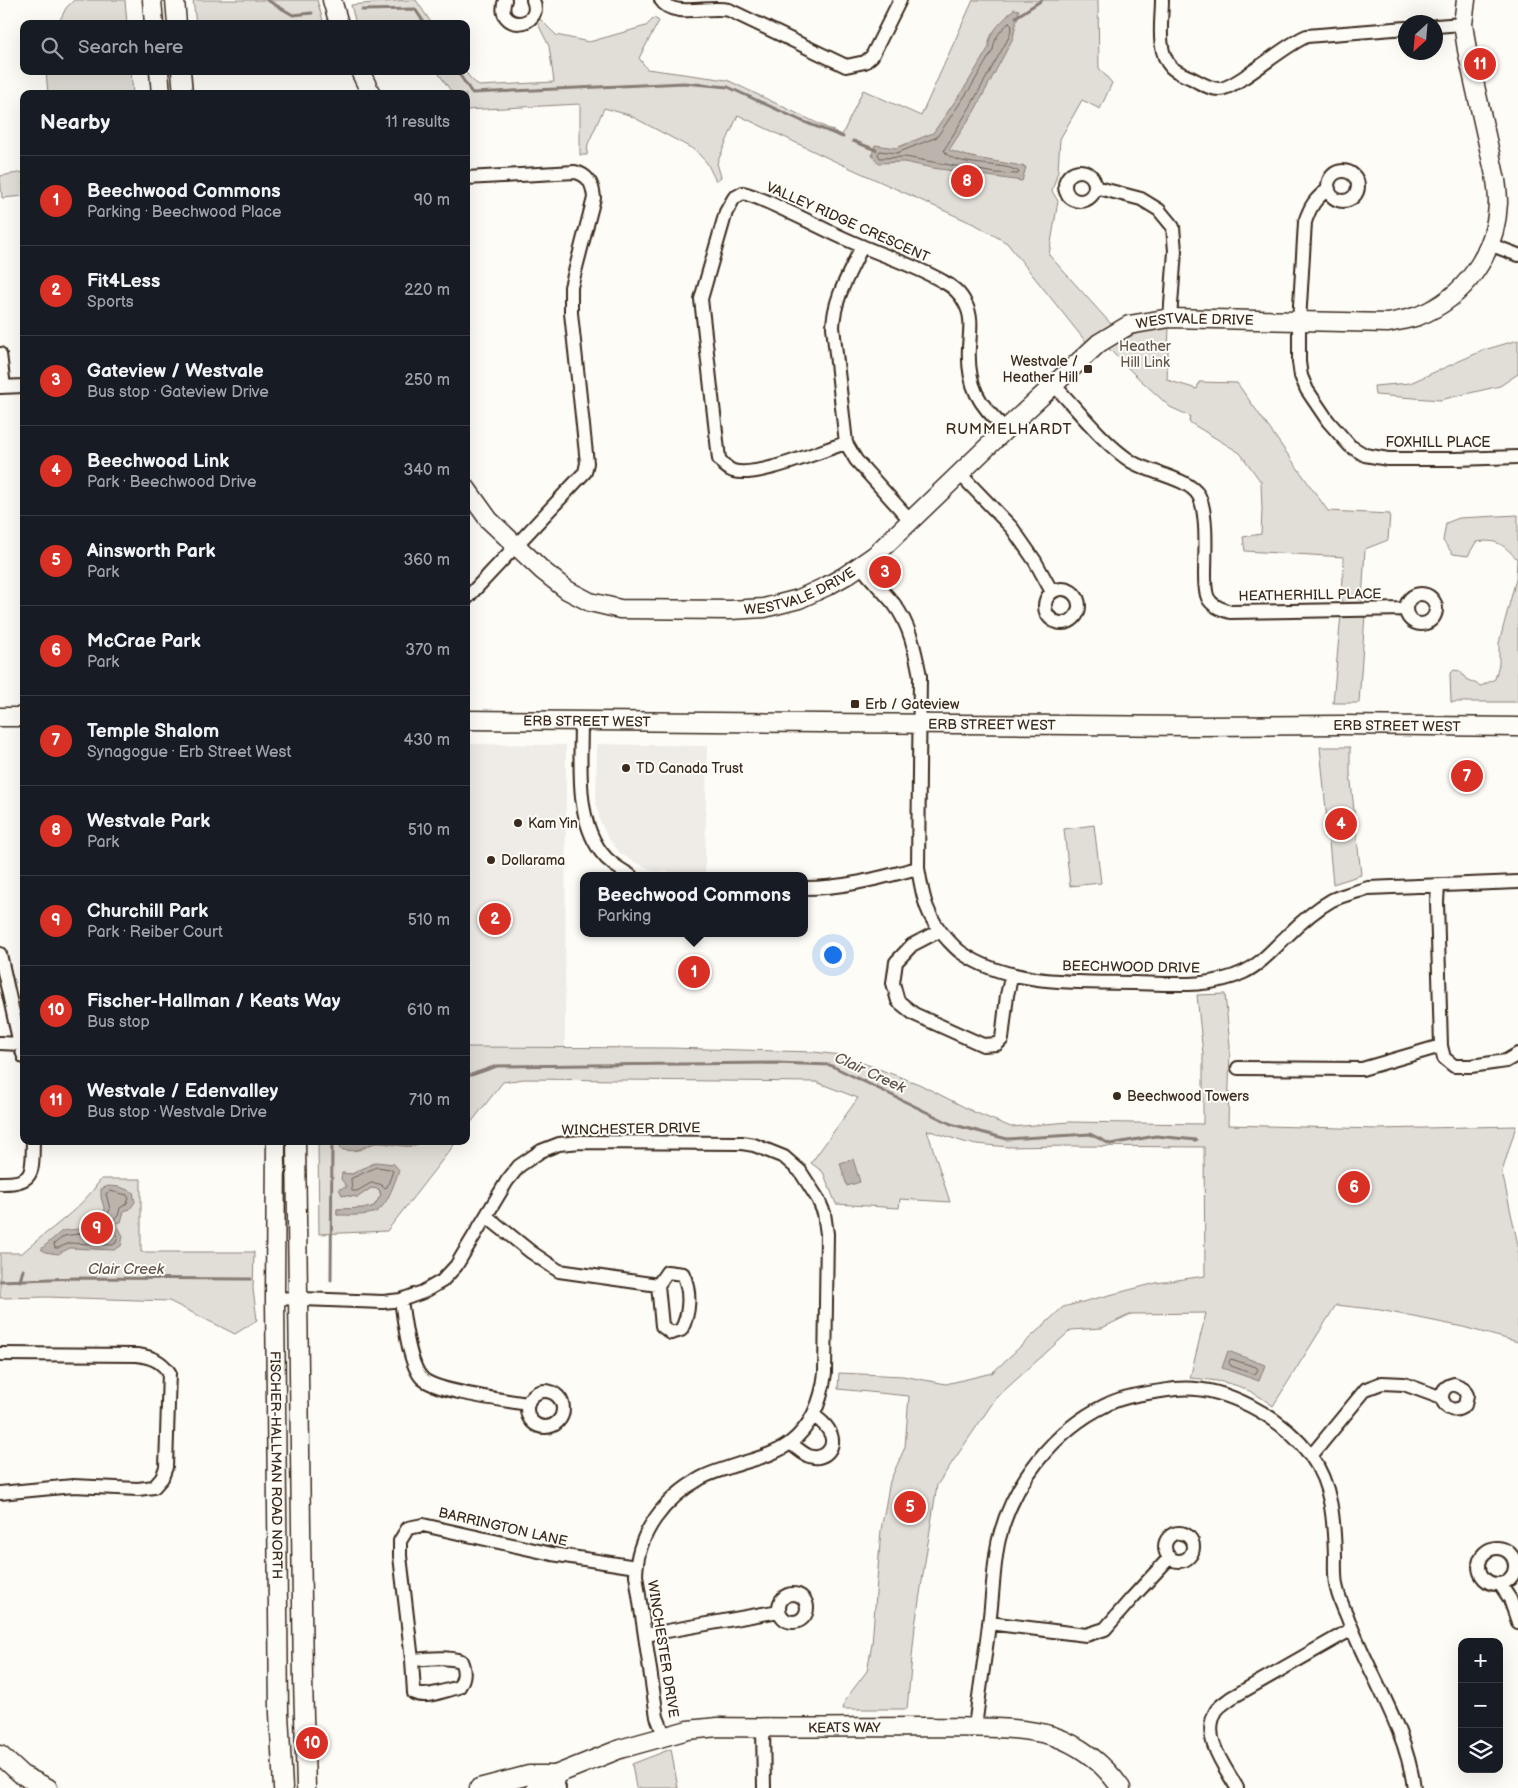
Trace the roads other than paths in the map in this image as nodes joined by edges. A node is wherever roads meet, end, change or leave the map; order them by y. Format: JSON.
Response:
{"nodes":[{"id":1,"x":152,"y":0,"type":"edge"},
{"id":2,"x":175,"y":0,"type":"edge"},
{"id":3,"x":332,"y":0,"type":"edge"},
{"id":4,"x":505,"y":0,"type":"edge"},
{"id":5,"x":533,"y":0,"type":"edge"},
{"id":6,"x":661,"y":0,"type":"edge"},
{"id":7,"x":900,"y":0,"type":"edge"},
{"id":8,"x":1162,"y":0,"type":"edge"},
{"id":9,"x":1466,"y":0,"type":"edge"},
{"id":10,"x":154,"y":20,"type":"edge"},
{"id":11,"x":177,"y":20,"type":"edge"},
{"id":12,"x":338,"y":20,"type":"edge"},
{"id":13,"x":1463,"y":24,"type":"junction"},
{"id":14,"x":1443,"y":25,"type":"edge"},
{"id":15,"x":1398,"y":29,"type":"edge"},
{"id":16,"x":159,"y":75,"type":"edge"},
{"id":17,"x":182,"y":75,"type":"edge"},
{"id":18,"x":362,"y":75,"type":"edge"},
{"id":19,"x":161,"y":90,"type":"edge"},
{"id":20,"x":184,"y":90,"type":"edge"},
{"id":21,"x":369,"y":90,"type":"edge"},
{"id":22,"x":470,"y":178,"type":"edge"},
{"id":23,"x":1095,"y":187,"type":"dead end"},
{"id":24,"x":1329,"y":189,"type":"dead end"},
{"id":25,"x":1489,"y":244,"type":"junction"},
{"id":26,"x":862,"y":246,"type":"junction"},
{"id":27,"x":1518,"y":255,"type":"edge"},
{"id":28,"x":1170,"y":318,"type":"junction"},
{"id":29,"x":1299,"y":322,"type":"junction"},
{"id":30,"x":0,"y":354,"type":"edge"},
{"id":31,"x":1054,"y":385,"type":"junction"},
{"id":32,"x":20,"y":386,"type":"edge"},
{"id":33,"x":2,"y":387,"type":"edge"},
{"id":34,"x":1006,"y":429,"type":"junction"},
{"id":35,"x":846,"y":443,"type":"junction"},
{"id":36,"x":1518,"y":457,"type":"edge"},
{"id":37,"x":960,"y":474,"type":"junction"},
{"id":38,"x":470,"y":494,"type":"edge"},
{"id":39,"x":911,"y":521,"type":"junction"},
{"id":40,"x":516,"y":545,"type":"junction"},
{"id":41,"x":861,"y":566,"type":"junction"},
{"id":42,"x":1052,"y":592,"type":"dead end"},
{"id":43,"x":470,"y":594,"type":"edge"},
{"id":44,"x":1406,"y":609,"type":"dead end"},
{"id":45,"x":0,"y":717,"type":"edge"},
{"id":46,"x":20,"y":717,"type":"edge"},
{"id":47,"x":470,"y":720,"type":"edge"},
{"id":48,"x":581,"y":721,"type":"junction"},
{"id":49,"x":919,"y":724,"type":"junction"},
{"id":50,"x":1518,"y":727,"type":"edge"},
{"id":51,"x":918,"y":868,"type":"junction"},
{"id":52,"x":625,"y":872,"type":"edge"},
{"id":53,"x":1518,"y":882,"type":"edge"},
{"id":54,"x":1438,"y":886,"type":"junction"},
{"id":55,"x":808,"y":888,"type":"edge"},
{"id":56,"x":939,"y":931,"type":"junction"},
{"id":57,"x":0,"y":954,"type":"edge"},
{"id":58,"x":1012,"y":974,"type":"junction"},
{"id":59,"x":0,"y":1043,"type":"edge"},
{"id":60,"x":20,"y":1044,"type":"joint"},
{"id":61,"x":1441,"y":1046,"type":"junction"},
{"id":62,"x":1518,"y":1054,"type":"edge"},
{"id":63,"x":1238,"y":1068,"type":"dead end"},
{"id":64,"x":33,"y":1145,"type":"edge"},
{"id":65,"x":276,"y":1145,"type":"edge"},
{"id":66,"x":296,"y":1145,"type":"edge"},
{"id":67,"x":0,"y":1183,"type":"edge"},
{"id":68,"x":486,"y":1216,"type":"junction"},
{"id":69,"x":658,"y":1284,"type":"dead end"},
{"id":70,"x":275,"y":1298,"type":"junction"},
{"id":71,"x":299,"y":1300,"type":"junction"},
{"id":72,"x":401,"y":1300,"type":"junction"},
{"id":73,"x":0,"y":1354,"type":"edge"},
{"id":74,"x":1442,"y":1398,"type":"dead end"},
{"id":75,"x":527,"y":1404,"type":"dead end"},
{"id":76,"x":813,"y":1414,"type":"junction"},
{"id":77,"x":790,"y":1443,"type":"junction"},
{"id":78,"x":1311,"y":1456,"type":"junction"},
{"id":79,"x":0,"y":1493,"type":"edge"},
{"id":80,"x":1170,"y":1558,"type":"dead end"},
{"id":81,"x":636,"y":1568,"type":"junction"},
{"id":82,"x":1500,"y":1584,"type":"dead end"},
{"id":83,"x":779,"y":1611,"type":"dead end"},
{"id":84,"x":1518,"y":1622,"type":"edge"},
{"id":85,"x":989,"y":1623,"type":"junction"},
{"id":86,"x":1352,"y":1629,"type":"junction"},
{"id":87,"x":645,"y":1635,"type":"junction"},
{"id":88,"x":412,"y":1660,"type":"dead end"},
{"id":89,"x":763,"y":1728,"type":"junction"},
{"id":90,"x":975,"y":1728,"type":"junction"},
{"id":91,"x":665,"y":1737,"type":"junction"},
{"id":92,"x":0,"y":1755,"type":"edge"},
{"id":93,"x":557,"y":1782,"type":"edge"},
{"id":94,"x":48,"y":1788,"type":"edge"},
{"id":95,"x":283,"y":1788,"type":"edge"},
{"id":96,"x":306,"y":1788,"type":"edge"},
{"id":97,"x":478,"y":1788,"type":"edge"},
{"id":98,"x":536,"y":1788,"type":"edge"},
{"id":99,"x":764,"y":1788,"type":"edge"},
{"id":100,"x":1121,"y":1788,"type":"edge"},
{"id":101,"x":1237,"y":1788,"type":"edge"},
{"id":102,"x":1414,"y":1788,"type":"edge"}],
"edges":[{"from":1,"to":10,"type":"main road"},
{"from":2,"to":11,"type":"main road"},
{"from":3,"to":12,"type":"main road"},
{"from":4,"to":5,"type":"street"},
{"from":6,"to":7,"type":"street"},
{"from":8,"to":15,"type":"street"},
{"from":9,"to":13,"type":"main road","name":"WESTVALE DRIVE"},
{"from":13,"to":14,"type":"street"},
{"from":13,"to":25,"type":"main road","name":"WESTVALE DRIVE"},
{"from":16,"to":19,"type":"main road"},
{"from":17,"to":20,"type":"main road"},
{"from":18,"to":21,"type":"main road"},
{"from":22,"to":40,"type":"street"},
{"from":23,"to":28,"type":"street"},
{"from":24,"to":29,"type":"street","name":"FOXHILL PLACE"},
{"from":25,"to":27,"type":"street"},
{"from":25,"to":29,"type":"main road","name":"WESTVALE DRIVE"},
{"from":26,"to":34,"type":"street","name":"VALLEY RIDGE CRESCENT"},
{"from":26,"to":35,"type":"street"},
{"from":26,"to":35,"type":"street","name":"VALLEY RIDGE CRESCENT"},
{"from":28,"to":29,"type":"main road","name":"WESTVALE DRIVE"},
{"from":28,"to":31,"type":"main road","name":"WESTVALE DRIVE"},
{"from":29,"to":36,"type":"street","name":"FOXHILL PLACE"},
{"from":30,"to":33,"type":"street"},
{"from":31,"to":34,"type":"main road","name":"WESTVALE DRIVE"},
{"from":31,"to":44,"type":"street","name":"HEATHERHILL PLACE"},
{"from":32,"to":33,"type":"street"},
{"from":34,"to":37,"type":"main road","name":"WESTVALE DRIVE"},
{"from":35,"to":39,"type":"street"},
{"from":37,"to":39,"type":"main road","name":"WESTVALE DRIVE"},
{"from":37,"to":42,"type":"street"},
{"from":38,"to":40,"type":"main road","name":"WESTVALE DRIVE"},
{"from":39,"to":41,"type":"main road","name":"WESTVALE DRIVE"},
{"from":40,"to":41,"type":"main road","name":"WESTVALE DRIVE"},
{"from":40,"to":43,"type":"street"},
{"from":41,"to":49,"type":"street","name":"BEECHWOOD DRIVE"},
{"from":45,"to":46,"type":"main road"},
{"from":47,"to":48,"type":"main road","name":"ERB STREET WEST"},
{"from":48,"to":49,"type":"main road","name":"ERB STREET WEST"},
{"from":48,"to":52,"type":"street"},
{"from":49,"to":50,"type":"main road","name":"ERB STREET WEST"},
{"from":49,"to":51,"type":"street","name":"BEECHWOOD DRIVE"},
{"from":51,"to":55,"type":"street"},
{"from":51,"to":56,"type":"street","name":"BEECHWOOD DRIVE"},
{"from":53,"to":54,"type":"street","name":"BEECHWOOD DRIVE"},
{"from":54,"to":58,"type":"street","name":"BEECHWOOD DRIVE"},
{"from":54,"to":61,"type":"street"},
{"from":56,"to":58,"type":"street","name":"BEECHWOOD DRIVE"},
{"from":56,"to":58,"type":"street"},
{"from":57,"to":60,"type":"street"},
{"from":59,"to":60,"type":"street"},
{"from":61,"to":62,"type":"street"},
{"from":61,"to":63,"type":"street"},
{"from":64,"to":67,"type":"street"},
{"from":65,"to":70,"type":"main road","name":"FISCHER-HALLMAN ROAD NORTH"},
{"from":66,"to":71,"type":"main road","name":"FISCHER-HALLMAN ROAD NORTH"},
{"from":68,"to":69,"type":"street"},
{"from":68,"to":72,"type":"street","name":"WINCHESTER DRIVE"},
{"from":68,"to":76,"type":"street","name":"WINCHESTER DRIVE"},
{"from":70,"to":71,"type":"street","name":"WINCHESTER DRIVE"},
{"from":70,"to":95,"type":"main road","name":"FISCHER-HALLMAN ROAD NORTH"},
{"from":71,"to":72,"type":"street","name":"WINCHESTER DRIVE"},
{"from":71,"to":96,"type":"main road","name":"FISCHER-HALLMAN ROAD NORTH"},
{"from":72,"to":75,"type":"street"},
{"from":73,"to":79,"type":"street"},
{"from":74,"to":78,"type":"street"},
{"from":76,"to":77,"type":"street","name":"WINCHESTER DRIVE"},
{"from":76,"to":77,"type":"street"},
{"from":77,"to":81,"type":"street","name":"WINCHESTER DRIVE"},
{"from":78,"to":85,"type":"street"},
{"from":78,"to":86,"type":"street"},
{"from":80,"to":85,"type":"street"},
{"from":81,"to":87,"type":"street","name":"WINCHESTER DRIVE"},
{"from":81,"to":88,"type":"street","name":"BARRINGTON LANE"},
{"from":82,"to":84,"type":"street"},
{"from":83,"to":87,"type":"street"},
{"from":85,"to":90,"type":"street"},
{"from":86,"to":101,"type":"street"},
{"from":86,"to":102,"type":"street"},
{"from":87,"to":91,"type":"street","name":"WINCHESTER DRIVE"},
{"from":89,"to":90,"type":"main road","name":"KEATS WAY"},
{"from":89,"to":91,"type":"main road","name":"KEATS WAY"},
{"from":89,"to":99,"type":"street"},
{"from":90,"to":100,"type":"main road","name":"KEATS WAY"},
{"from":91,"to":93,"type":"main road","name":"KEATS WAY"},
{"from":92,"to":94,"type":"main road"},
{"from":93,"to":97,"type":"main road","name":"KEATS WAY"},
{"from":93,"to":98,"type":"main road","name":"KEATS WAY"}]}
